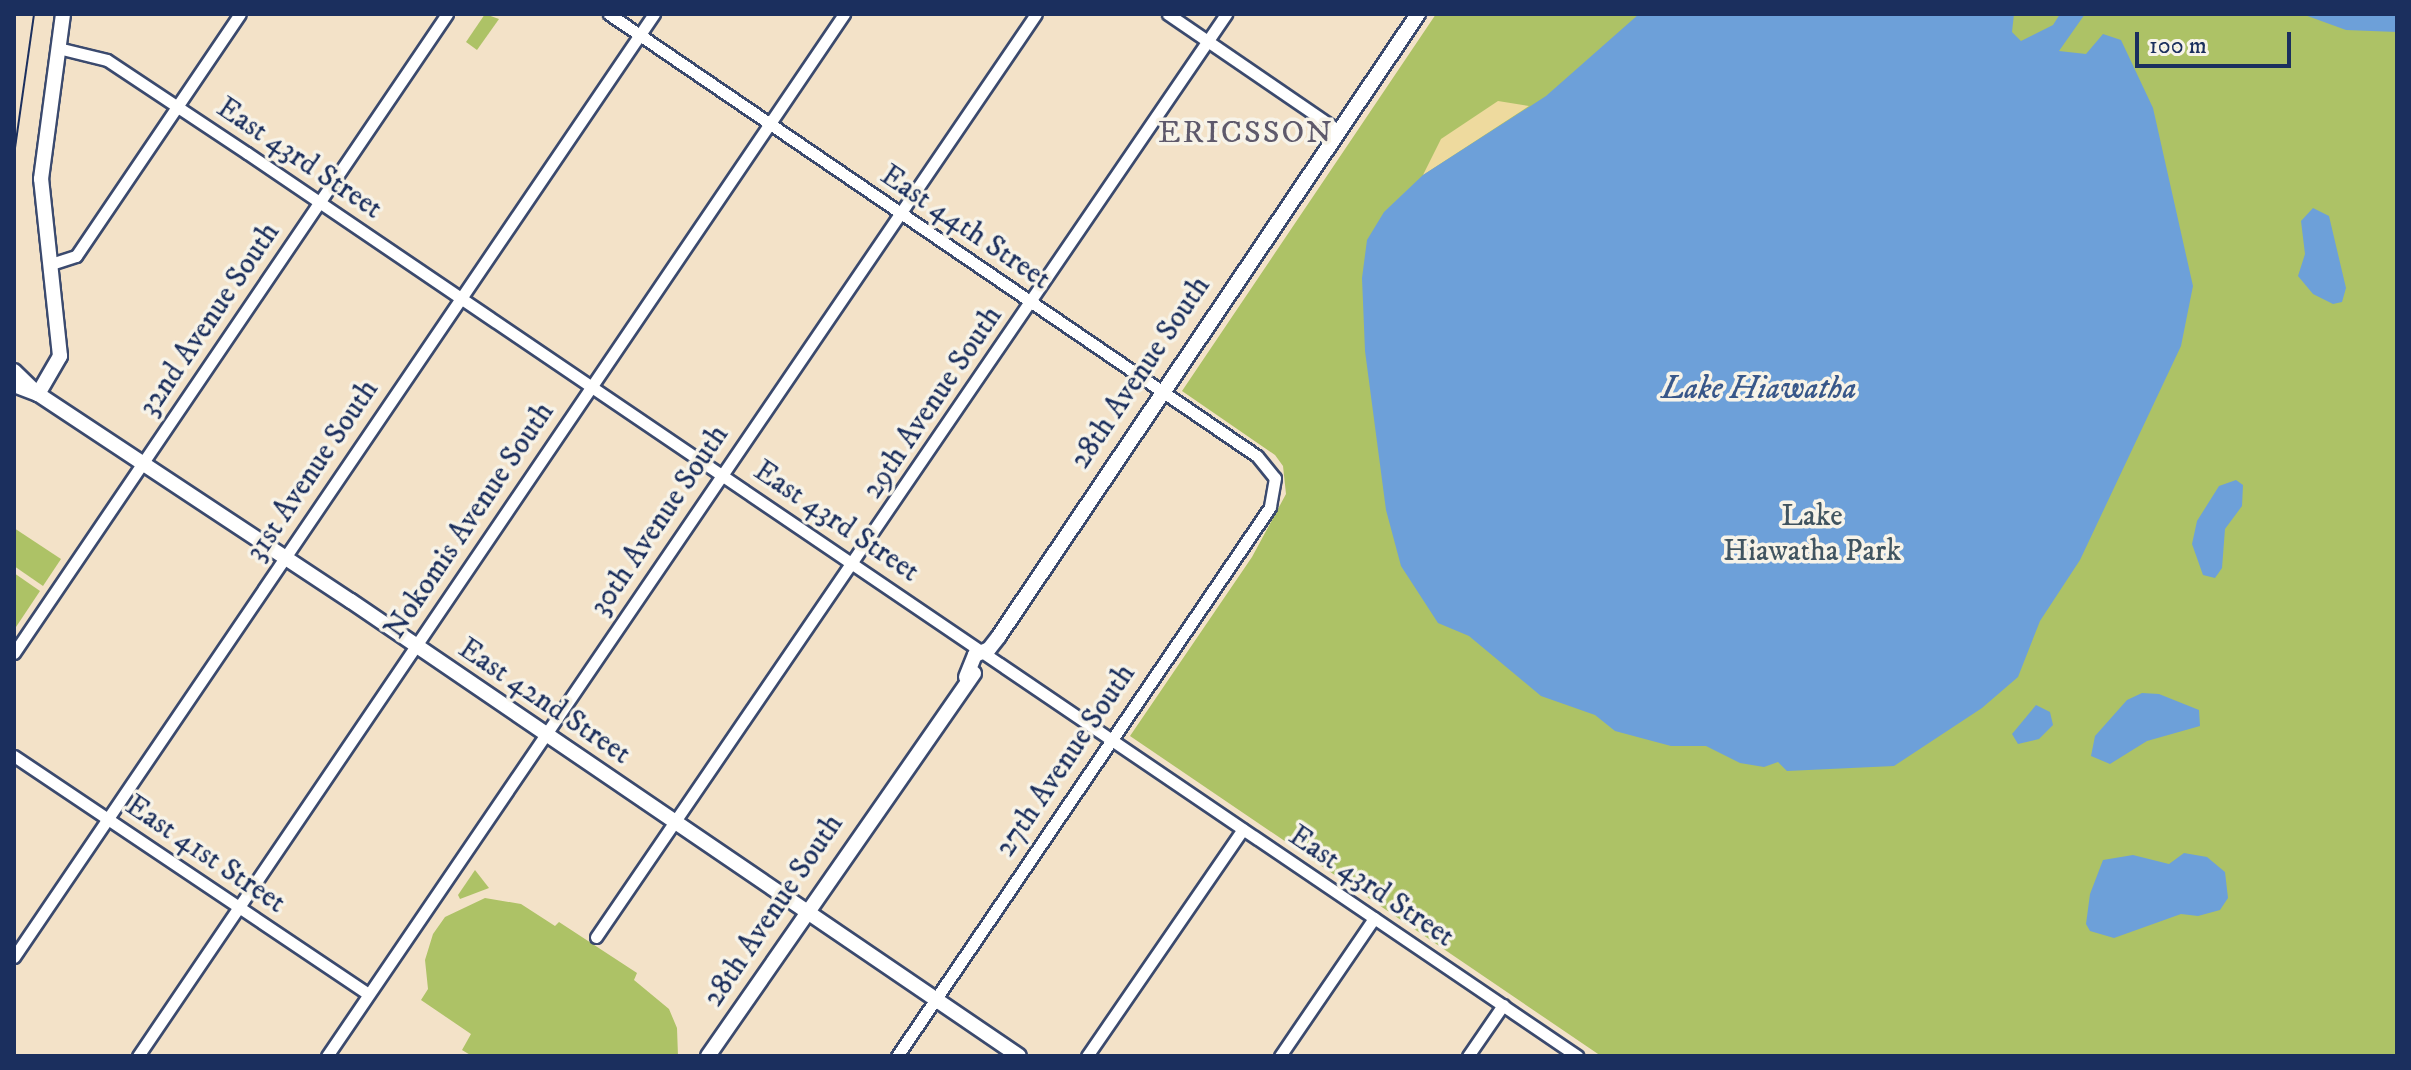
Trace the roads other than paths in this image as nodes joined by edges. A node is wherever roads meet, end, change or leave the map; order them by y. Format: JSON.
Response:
{"nodes":[{"id":1,"x":63,"y":14,"type":"edge"},
{"id":2,"x":240,"y":14,"type":"edge"},
{"id":3,"x":447,"y":14,"type":"edge"},
{"id":4,"x":609,"y":14,"type":"edge"},
{"id":5,"x":654,"y":14,"type":"edge"},
{"id":6,"x":844,"y":14,"type":"edge"},
{"id":7,"x":1036,"y":14,"type":"edge"},
{"id":8,"x":1168,"y":14,"type":"edge"},
{"id":9,"x":1226,"y":14,"type":"edge"},
{"id":10,"x":1418,"y":14,"type":"edge"},
{"id":11,"x":640,"y":35,"type":"junction"},
{"id":12,"x":1208,"y":41,"type":"junction"},
{"id":13,"x":58,"y":48,"type":"junction"},
{"id":14,"x":177,"y":106,"type":"junction"},
{"id":15,"x":770,"y":123,"type":"junction"},
{"id":16,"x":1338,"y":133,"type":"junction"},
{"id":17,"x":319,"y":202,"type":"junction"},
{"id":18,"x":900,"y":212,"type":"junction"},
{"id":19,"x":51,"y":264,"type":"junction"},
{"id":20,"x":462,"y":296,"type":"junction"},
{"id":21,"x":1031,"y":302,"type":"junction"},
{"id":22,"x":14,"y":371,"type":"edge"},
{"id":23,"x":592,"y":383,"type":"junction"},
{"id":24,"x":14,"y":385,"type":"edge"},
{"id":25,"x":1161,"y":391,"type":"junction"},
{"id":26,"x":38,"y":394,"type":"junction"},
{"id":27,"x":142,"y":463,"type":"junction"},
{"id":28,"x":722,"y":473,"type":"junction"},
{"id":29,"x":1275,"y":494,"type":"joint"},
{"id":30,"x":284,"y":557,"type":"junction"},
{"id":31,"x":853,"y":562,"type":"junction"},
{"id":32,"x":414,"y":645,"type":"junction"},
{"id":33,"x":983,"y":652,"type":"junction"},
{"id":34,"x":14,"y":653,"type":"edge"},
{"id":35,"x":544,"y":734,"type":"junction"},
{"id":36,"x":1110,"y":738,"type":"junction"},
{"id":37,"x":14,"y":756,"type":"edge"},
{"id":38,"x":108,"y":818,"type":"junction"},
{"id":39,"x":674,"y":823,"type":"junction"},
{"id":40,"x":1243,"y":829,"type":"junction"},
{"id":41,"x":239,"y":906,"type":"junction"},
{"id":42,"x":806,"y":910,"type":"junction"},
{"id":43,"x":1374,"y":918,"type":"junction"},
{"id":44,"x":596,"y":937,"type":"dead end"},
{"id":45,"x":14,"y":957,"type":"edge"},
{"id":46,"x":368,"y":994,"type":"junction"},
{"id":47,"x":934,"y":999,"type":"junction"},
{"id":48,"x":1503,"y":1005,"type":"junction"},
{"id":49,"x":138,"y":1056,"type":"edge"},
{"id":50,"x":327,"y":1056,"type":"edge"},
{"id":51,"x":708,"y":1056,"type":"edge"},
{"id":52,"x":897,"y":1056,"type":"edge"},
{"id":53,"x":1019,"y":1056,"type":"edge"},
{"id":54,"x":1087,"y":1056,"type":"edge"},
{"id":55,"x":1280,"y":1056,"type":"edge"},
{"id":56,"x":1468,"y":1056,"type":"edge"},
{"id":57,"x":1577,"y":1056,"type":"edge"}],
"edges":[{"from":1,"to":13,"type":"street"},
{"from":2,"to":14,"type":"street"},
{"from":3,"to":17,"type":"street","name":"32nd Avenue South"},
{"from":4,"to":11,"type":"street","name":"East 44th Street"},
{"from":5,"to":11,"type":"street","name":"31st Avenue South"},
{"from":6,"to":15,"type":"street","name":"Nokomis Avenue South"},
{"from":7,"to":18,"type":"street","name":"30th Avenue South"},
{"from":8,"to":12,"type":"street"},
{"from":9,"to":12,"type":"street","name":"29th Avenue South"},
{"from":10,"to":16,"type":"street","name":"28th Avenue South"},
{"from":11,"to":15,"type":"street","name":"East 44th Street"},
{"from":11,"to":20,"type":"street","name":"31st Avenue South"},
{"from":12,"to":16,"type":"street"},
{"from":12,"to":21,"type":"street","name":"29th Avenue South"},
{"from":13,"to":14,"type":"street","name":"East 43rd Street"},
{"from":13,"to":19,"type":"street"},
{"from":14,"to":17,"type":"street","name":"East 43rd Street"},
{"from":14,"to":19,"type":"street"},
{"from":15,"to":18,"type":"street","name":"East 44th Street"},
{"from":15,"to":23,"type":"street","name":"Nokomis Avenue South"},
{"from":16,"to":25,"type":"street","name":"28th Avenue South"},
{"from":17,"to":20,"type":"street","name":"East 43rd Street"},
{"from":17,"to":27,"type":"street","name":"32nd Avenue South"},
{"from":18,"to":21,"type":"street","name":"East 44th Street"},
{"from":18,"to":28,"type":"street","name":"30th Avenue South"},
{"from":19,"to":26,"type":"street"},
{"from":20,"to":23,"type":"street","name":"East 43rd Street"},
{"from":20,"to":30,"type":"street","name":"31st Avenue South"},
{"from":21,"to":25,"type":"street","name":"East 44th Street"},
{"from":21,"to":31,"type":"street","name":"29th Avenue South"},
{"from":22,"to":26,"type":"street","name":"East 42nd Street"},
{"from":23,"to":28,"type":"street","name":"East 43rd Street"},
{"from":23,"to":32,"type":"street","name":"Nokomis Avenue South"},
{"from":24,"to":26,"type":"street","name":"East 42nd Street"},
{"from":25,"to":29,"type":"street","name":"East 44th Street"},
{"from":25,"to":33,"type":"street","name":"28th Avenue South"},
{"from":26,"to":27,"type":"street","name":"East 42nd Street"},
{"from":27,"to":30,"type":"street","name":"East 42nd Street"},
{"from":27,"to":34,"type":"street","name":"32nd Avenue South"},
{"from":28,"to":31,"type":"street","name":"East 43rd Street"},
{"from":28,"to":35,"type":"street","name":"30th Avenue South"},
{"from":29,"to":36,"type":"street","name":"27th Avenue South"},
{"from":30,"to":32,"type":"street","name":"East 42nd Street"},
{"from":30,"to":38,"type":"street","name":"31st Avenue South"},
{"from":31,"to":33,"type":"street","name":"East 43rd Street"},
{"from":31,"to":39,"type":"street","name":"29th Avenue South"},
{"from":32,"to":35,"type":"street","name":"East 42nd Street"},
{"from":32,"to":41,"type":"street","name":"Nokomis Avenue South"},
{"from":33,"to":36,"type":"street","name":"East 43rd Street"},
{"from":33,"to":42,"type":"street","name":"28th Avenue South"},
{"from":35,"to":39,"type":"street","name":"East 42nd Street"},
{"from":35,"to":46,"type":"street","name":"30th Avenue South"},
{"from":36,"to":40,"type":"street","name":"East 43rd Street"},
{"from":36,"to":47,"type":"street","name":"27th Avenue South"},
{"from":37,"to":38,"type":"street","name":"East 41st Street"},
{"from":38,"to":41,"type":"street","name":"East 41st Street"},
{"from":38,"to":45,"type":"street","name":"31st Avenue South"},
{"from":39,"to":42,"type":"street","name":"East 42nd Street"},
{"from":39,"to":44,"type":"street","name":"29th Avenue South"},
{"from":40,"to":43,"type":"street","name":"East 43rd Street"},
{"from":40,"to":54,"type":"street"},
{"from":41,"to":46,"type":"street","name":"East 41st Street"},
{"from":41,"to":49,"type":"street","name":"Nokomis Avenue South"},
{"from":42,"to":47,"type":"street","name":"East 42nd Street"},
{"from":42,"to":51,"type":"street","name":"28th Avenue South"},
{"from":43,"to":48,"type":"street","name":"East 43rd Street"},
{"from":43,"to":55,"type":"street"},
{"from":46,"to":50,"type":"street","name":"30th Avenue South"},
{"from":47,"to":52,"type":"street","name":"27th Avenue South"},
{"from":47,"to":53,"type":"street","name":"East 42nd Street"},
{"from":48,"to":56,"type":"street"},
{"from":48,"to":57,"type":"street","name":"East 43rd Street"}]}
